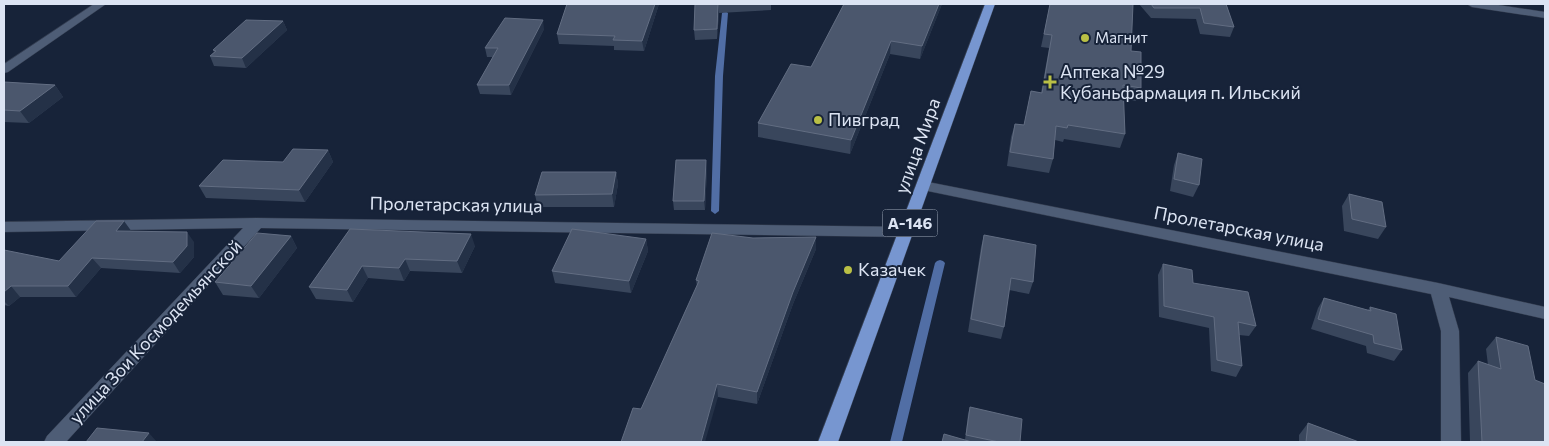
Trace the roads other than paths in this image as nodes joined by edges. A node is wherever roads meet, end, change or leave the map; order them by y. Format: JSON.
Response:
{"nodes":[{"id":1,"x":101,"y":4,"type":"edge"},
{"id":2,"x":990,"y":4,"type":"edge"},
{"id":3,"x":1472,"y":4,"type":"edge"},
{"id":4,"x":1545,"y":15,"type":"edge"},
{"id":5,"x":4,"y":69,"type":"edge"},
{"id":6,"x":923,"y":186,"type":"junction"},
{"id":7,"x":257,"y":223,"type":"junction"},
{"id":8,"x":4,"y":227,"type":"edge"},
{"id":9,"x":908,"y":232,"type":"junction"},
{"id":10,"x":1438,"y":289,"type":"junction"},
{"id":11,"x":1545,"y":313,"type":"edge"},
{"id":12,"x":54,"y":442,"type":"edge"},
{"id":13,"x":828,"y":442,"type":"edge"},
{"id":14,"x":1451,"y":442,"type":"edge"}],
"edges":[{"from":1,"to":5,"type":"street"},
{"from":2,"to":6,"type":"highway","name":"улица Мира","number":"А-146"},
{"from":3,"to":4,"type":"street"},
{"from":6,"to":9,"type":"highway","name":"улица Мира","number":"А-146"},
{"from":6,"to":10,"type":"street","name":"Пролетарская улица"},
{"from":7,"to":8,"type":"street","name":"Пролетарская улица"},
{"from":7,"to":9,"type":"street","name":"Пролетарская улица"},
{"from":7,"to":12,"type":"street","name":"улица Зои Космодемьянской"},
{"from":9,"to":13,"type":"highway","name":"улица Мира","number":"А-146"},
{"from":10,"to":11,"type":"street","name":"Пролетарская улица"},
{"from":10,"to":14,"type":"street"}]}
